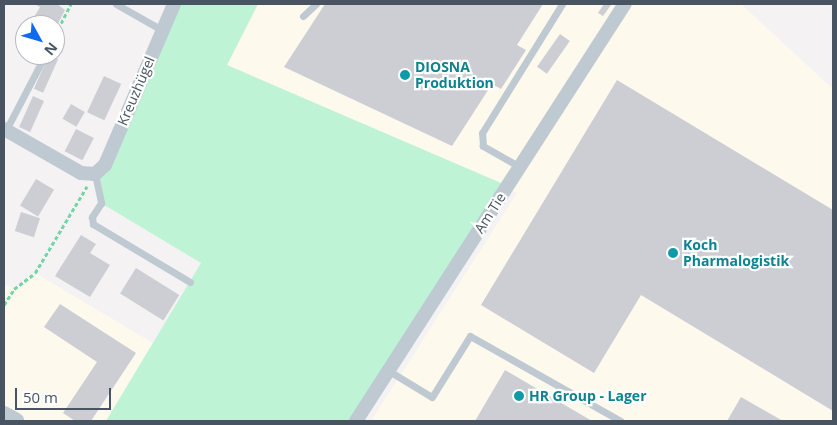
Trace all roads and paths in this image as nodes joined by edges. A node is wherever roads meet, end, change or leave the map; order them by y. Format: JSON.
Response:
{"nodes":[{"id":1,"x":71,"y":4,"type":"edge"},
{"id":2,"x":116,"y":4,"type":"edge"},
{"id":3,"x":174,"y":4,"type":"edge"},
{"id":4,"x":316,"y":4,"type":"edge"},
{"id":5,"x":562,"y":4,"type":"edge"},
{"id":6,"x":625,"y":4,"type":"edge"},
{"id":7,"x":65,"y":16,"type":"edge"},
{"id":8,"x":303,"y":16,"type":"dead end"},
{"id":9,"x":162,"y":30,"type":"junction"},
{"id":10,"x":40,"y":65,"type":"edge"},
{"id":11,"x":5,"y":132,"type":"edge"},
{"id":12,"x":520,"y":168,"type":"junction"},
{"id":13,"x":95,"y":174,"type":"junction"},
{"id":14,"x":190,"y":282,"type":"dead end"},
{"id":15,"x":4,"y":305,"type":"edge"},
{"id":16,"x":389,"y":370,"type":"junction"},
{"id":17,"x":4,"y":415,"type":"edge"},
{"id":18,"x":15,"y":421,"type":"edge"},
{"id":19,"x":356,"y":421,"type":"edge"},
{"id":20,"x":621,"y":421,"type":"edge"}],
"edges":[{"from":1,"to":7,"type":"path"},
{"from":2,"to":9,"type":"lane"},
{"from":3,"to":9,"type":"street","name":"Kreuzhügel"},
{"from":4,"to":8,"type":"lane"},
{"from":5,"to":12,"type":"lane"},
{"from":6,"to":12,"type":"street","name":"Am Tie"},
{"from":9,"to":13,"type":"street","name":"Kreuzhügel"},
{"from":10,"to":11,"type":"lane"},
{"from":11,"to":13,"type":"street"},
{"from":12,"to":16,"type":"street","name":"Am Tie"},
{"from":13,"to":14,"type":"lane"},
{"from":13,"to":15,"type":"path"},
{"from":16,"to":19,"type":"street","name":"Am Tie"},
{"from":16,"to":20,"type":"lane"},
{"from":17,"to":18,"type":"street"}]}
